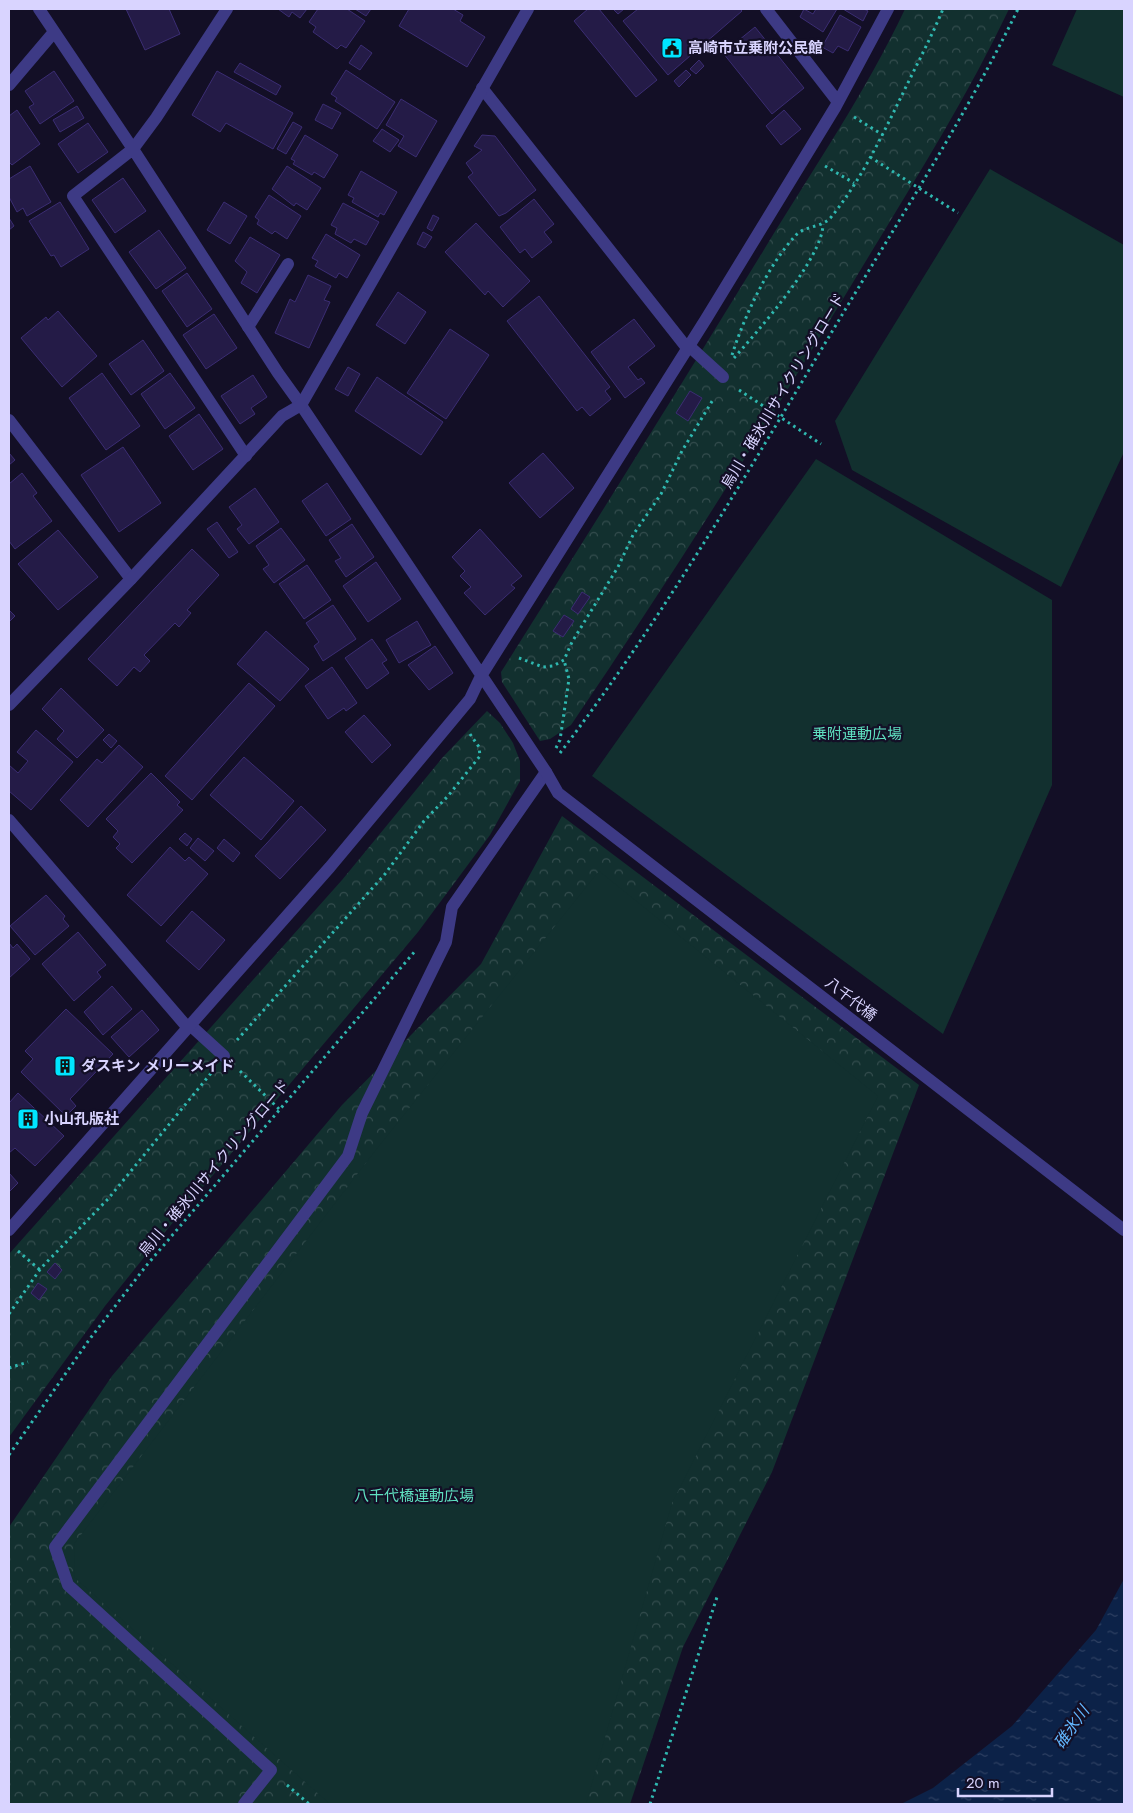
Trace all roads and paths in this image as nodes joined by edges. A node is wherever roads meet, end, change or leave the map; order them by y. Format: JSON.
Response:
{"nodes":[{"id":1,"x":39,"y":9,"type":"edge"},
{"id":2,"x":227,"y":9,"type":"edge"},
{"id":3,"x":528,"y":9,"type":"edge"},
{"id":4,"x":766,"y":9,"type":"edge"},
{"id":5,"x":888,"y":9,"type":"edge"},
{"id":6,"x":1018,"y":9,"type":"edge"},
{"id":7,"x":54,"y":32,"type":"junction"},
{"id":8,"x":9,"y":85,"type":"edge"},
{"id":9,"x":482,"y":88,"type":"junction"},
{"id":10,"x":837,"y":104,"type":"junction"},
{"id":11,"x":884,"y":135,"type":"dead end"},
{"id":12,"x":133,"y":149,"type":"junction"},
{"id":13,"x":805,"y":155,"type":"junction"},
{"id":14,"x":870,"y":157,"type":"dead end"},
{"id":15,"x":854,"y":183,"type":"dead end"},
{"id":16,"x":918,"y":188,"type":"junction"},
{"id":17,"x":958,"y":214,"type":"dead end"},
{"id":18,"x":823,"y":224,"type":"dead end"},
{"id":19,"x":288,"y":264,"type":"dead end"},
{"id":20,"x":248,"y":327,"type":"junction"},
{"id":21,"x":688,"y":347,"type":"junction"},
{"id":22,"x":729,"y":364,"type":"dead end"},
{"id":23,"x":723,"y":376,"type":"joint"},
{"id":24,"x":301,"y":405,"type":"junction"},
{"id":25,"x":780,"y":417,"type":"junction"},
{"id":26,"x":9,"y":420,"type":"edge"},
{"id":27,"x":821,"y":444,"type":"dead end"},
{"id":28,"x":246,"y":456,"type":"junction"},
{"id":29,"x":131,"y":579,"type":"junction"},
{"id":30,"x":564,"y":660,"type":"dead end"},
{"id":31,"x":481,"y":676,"type":"junction"},
{"id":32,"x":9,"y":705,"type":"edge"},
{"id":33,"x":457,"y":715,"type":"junction"},
{"id":34,"x":546,"y":772,"type":"junction"},
{"id":35,"x":9,"y":820,"type":"edge"},
{"id":36,"x":422,"y":942,"type":"dead end"},
{"id":37,"x":189,"y":1026,"type":"junction"},
{"id":38,"x":224,"y":1056,"type":"junction"},
{"id":39,"x":279,"y":1109,"type":"junction"},
{"id":40,"x":9,"y":1230,"type":"edge"},
{"id":41,"x":1124,"y":1230,"type":"edge"},
{"id":42,"x":15,"y":1248,"type":"dead end"},
{"id":43,"x":40,"y":1270,"type":"junction"},
{"id":44,"x":9,"y":1314,"type":"edge"},
{"id":45,"x":28,"y":1362,"type":"dead end"},
{"id":46,"x":9,"y":1368,"type":"edge"},
{"id":47,"x":9,"y":1455,"type":"edge"},
{"id":48,"x":717,"y":1597,"type":"dead end"},
{"id":49,"x":271,"y":1770,"type":"junction"},
{"id":50,"x":244,"y":1804,"type":"edge"},
{"id":51,"x":309,"y":1804,"type":"edge"},
{"id":52,"x":650,"y":1804,"type":"edge"}],
"edges":[{"from":1,"to":7,"type":"street"},
{"from":2,"to":12,"type":"street"},
{"from":3,"to":9,"type":"street"},
{"from":4,"to":10,"type":"street"},
{"from":5,"to":10,"type":"street"},
{"from":6,"to":16,"type":"path","name":"烏川・碓氷川サイクリングロード"},
{"from":7,"to":8,"type":"street"},
{"from":7,"to":12,"type":"street"},
{"from":9,"to":21,"type":"street"},
{"from":9,"to":24,"type":"street"},
{"from":10,"to":11,"type":"path"},
{"from":10,"to":13,"type":"street"},
{"from":12,"to":20,"type":"street"},
{"from":12,"to":28,"type":"street"},
{"from":13,"to":15,"type":"path"},
{"from":13,"to":21,"type":"street"},
{"from":14,"to":16,"type":"path"},
{"from":16,"to":17,"type":"path"},
{"from":16,"to":25,"type":"path","name":"烏川・碓氷川サイクリングロード"},
{"from":18,"to":22,"type":"path"},
{"from":19,"to":20,"type":"street"},
{"from":20,"to":24,"type":"street"},
{"from":21,"to":23,"type":"street"},
{"from":21,"to":31,"type":"street"},
{"from":23,"to":25,"type":"path"},
{"from":24,"to":28,"type":"street"},
{"from":24,"to":31,"type":"street"},
{"from":25,"to":27,"type":"path"},
{"from":25,"to":34,"type":"path","name":"烏川・碓氷川サイクリングロード"},
{"from":26,"to":29,"type":"street"},
{"from":28,"to":29,"type":"street"},
{"from":29,"to":32,"type":"street"},
{"from":30,"to":34,"type":"path"},
{"from":31,"to":33,"type":"street"},
{"from":31,"to":34,"type":"street"},
{"from":33,"to":37,"type":"street"},
{"from":33,"to":38,"type":"path"},
{"from":34,"to":41,"type":"street","name":"八千代橋"},
{"from":34,"to":49,"type":"street"},
{"from":35,"to":37,"type":"street"},
{"from":36,"to":39,"type":"path","name":"烏川・碓氷川サイクリングロード"},
{"from":37,"to":38,"type":"street"},
{"from":37,"to":40,"type":"street"},
{"from":38,"to":39,"type":"path"},
{"from":38,"to":43,"type":"path"},
{"from":39,"to":47,"type":"path","name":"烏川・碓氷川サイクリングロード"},
{"from":42,"to":43,"type":"path"},
{"from":43,"to":44,"type":"path"},
{"from":45,"to":46,"type":"path"},
{"from":48,"to":52,"type":"path"},
{"from":49,"to":50,"type":"street"},
{"from":49,"to":51,"type":"path"}]}
